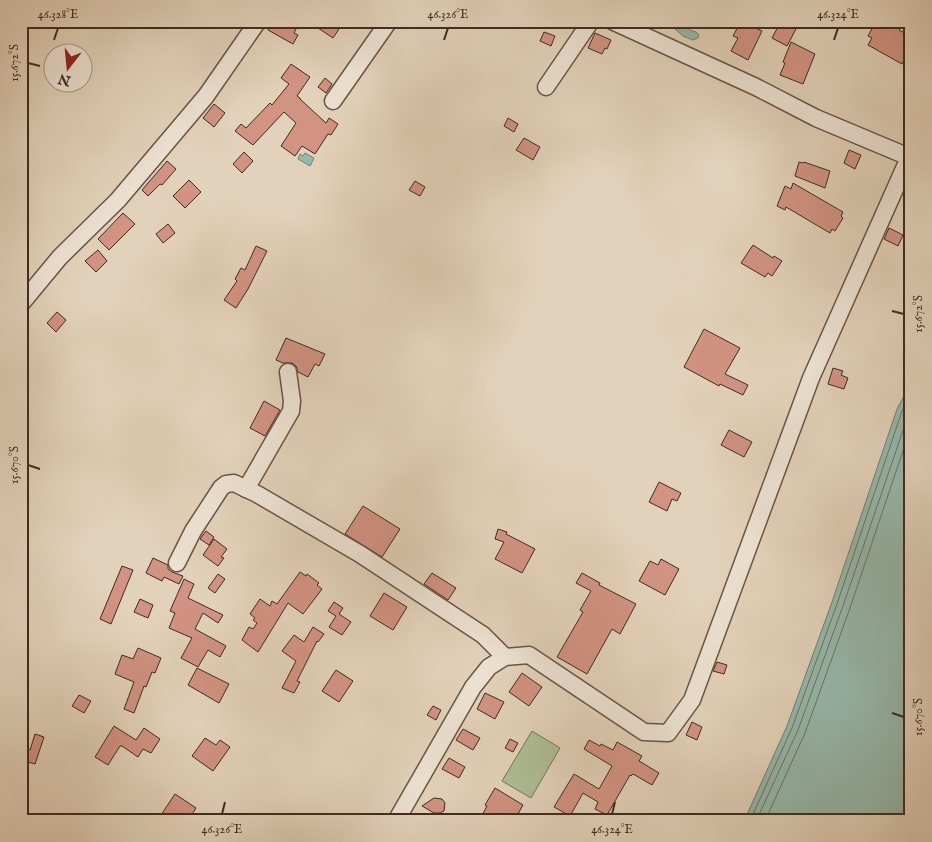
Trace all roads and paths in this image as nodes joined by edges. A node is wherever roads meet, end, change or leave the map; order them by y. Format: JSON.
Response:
{"nodes":[{"id":1,"x":258,"y":21,"type":"edge"},
{"id":2,"x":389,"y":21,"type":"edge"},
{"id":3,"x":591,"y":21,"type":"edge"},
{"id":4,"x":612,"y":21,"type":"edge"},
{"id":5,"x":546,"y":87,"type":"dead end"},
{"id":6,"x":333,"y":100,"type":"dead end"},
{"id":7,"x":910,"y":155,"type":"edge"},
{"id":8,"x":21,"y":304,"type":"edge"},
{"id":9,"x":288,"y":372,"type":"dead end"},
{"id":10,"x":246,"y":489,"type":"junction"},
{"id":11,"x":177,"y":563,"type":"dead end"},
{"id":12,"x":505,"y":658,"type":"junction"},
{"id":13,"x":396,"y":821,"type":"edge"}],
"edges":[{"from":1,"to":8,"type":"street"},
{"from":2,"to":6,"type":"street"},
{"from":3,"to":5,"type":"street"},
{"from":4,"to":7,"type":"street"},
{"from":7,"to":12,"type":"street"},
{"from":9,"to":10,"type":"street"},
{"from":10,"to":11,"type":"street"},
{"from":10,"to":12,"type":"street"},
{"from":12,"to":13,"type":"street"}]}
